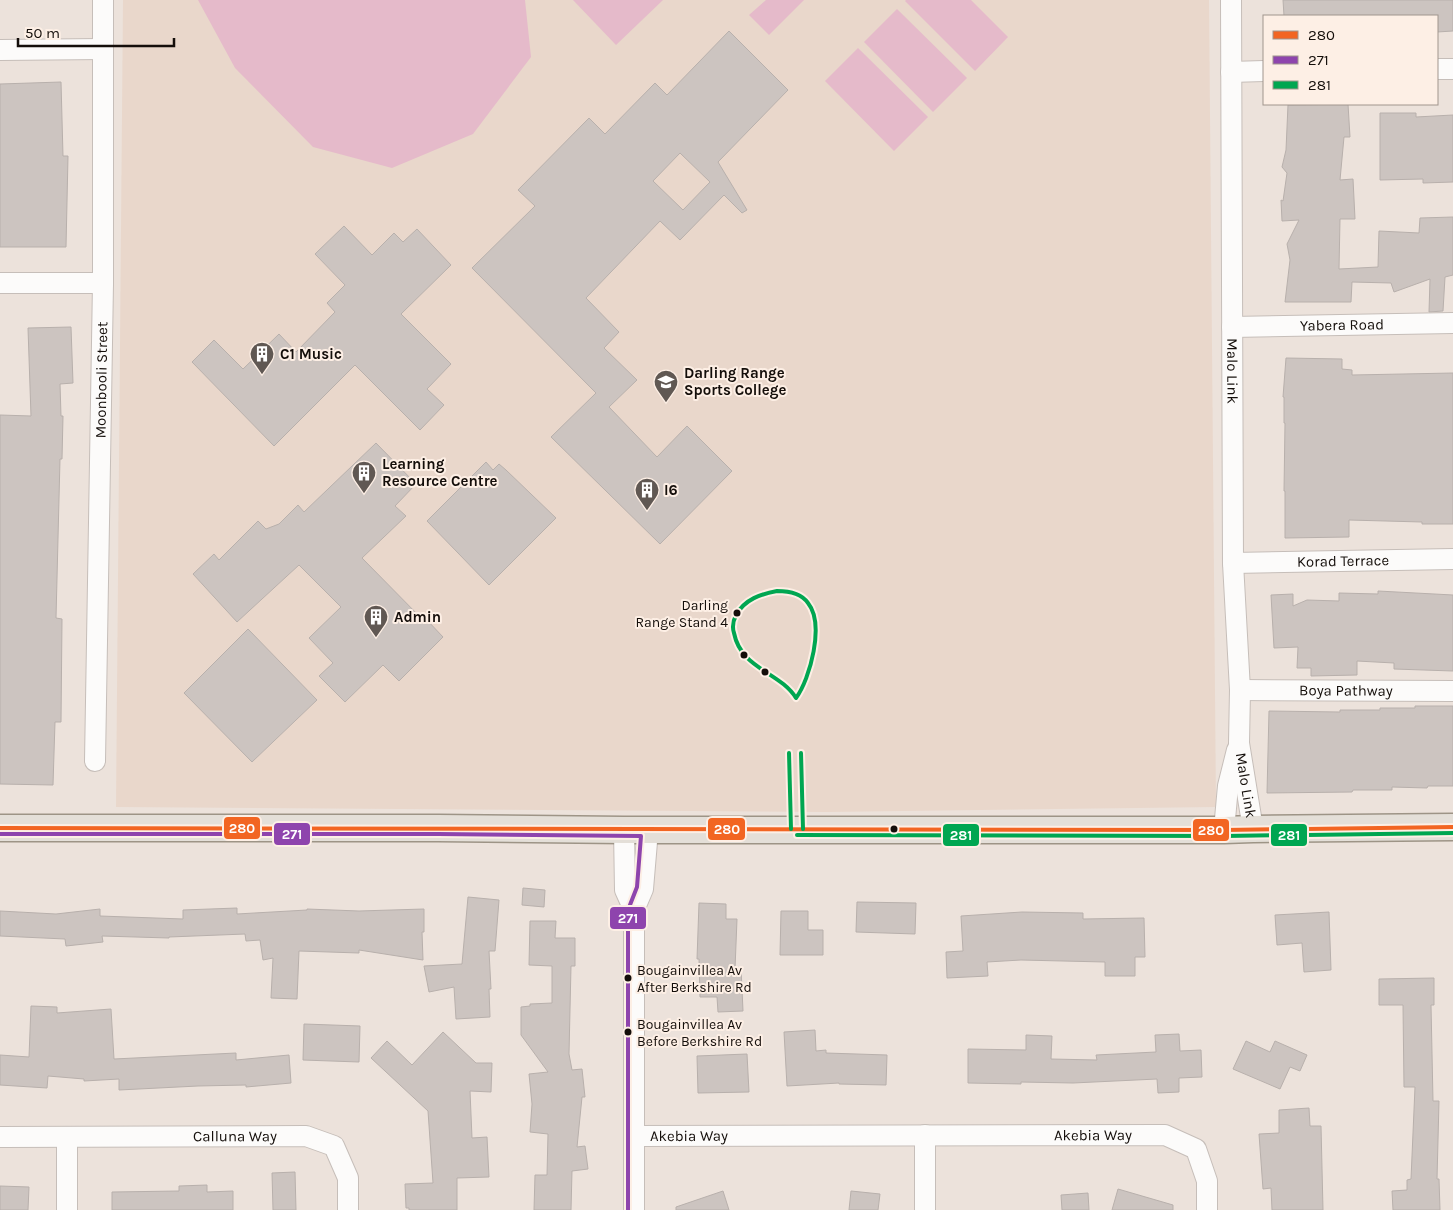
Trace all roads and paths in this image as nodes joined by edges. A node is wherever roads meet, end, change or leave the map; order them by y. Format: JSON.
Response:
{"nodes":[{"id":1,"x":103,"y":0,"type":"edge"},
{"id":2,"x":1231,"y":0,"type":"edge"},
{"id":3,"x":103,"y":48,"type":"junction"},
{"id":4,"x":0,"y":50,"type":"edge"},
{"id":5,"x":1438,"y":69,"type":"edge"},
{"id":6,"x":1453,"y":69,"type":"edge"},
{"id":7,"x":1263,"y":71,"type":"edge"},
{"id":8,"x":1231,"y":72,"type":"junction"},
{"id":9,"x":0,"y":283,"type":"edge"},
{"id":10,"x":103,"y":283,"type":"junction"},
{"id":11,"x":1453,"y":323,"type":"edge"},
{"id":12,"x":1232,"y":327,"type":"junction"},
{"id":13,"x":1453,"y":559,"type":"edge"},
{"id":14,"x":1233,"y":563,"type":"junction"},
{"id":15,"x":1240,"y":690,"type":"junction"},
{"id":16,"x":1453,"y":691,"type":"edge"},
{"id":17,"x":1239,"y":743,"type":"junction"},
{"id":18,"x":95,"y":761,"type":"dead end"},
{"id":19,"x":1453,"y":827,"type":"edge"},
{"id":20,"x":0,"y":828,"type":"edge"},
{"id":21,"x":1253,"y":829,"type":"junction"},
{"id":22,"x":636,"y":830,"type":"junction"},
{"id":23,"x":1224,"y":830,"type":"junction"},
{"id":24,"x":925,"y":1135,"type":"junction"},
{"id":25,"x":634,"y":1136,"type":"junction"},
{"id":26,"x":0,"y":1137,"type":"edge"},
{"id":27,"x":67,"y":1137,"type":"junction"},
{"id":28,"x":67,"y":1210,"type":"edge"},
{"id":29,"x":348,"y":1210,"type":"edge"},
{"id":30,"x":634,"y":1210,"type":"edge"},
{"id":31,"x":925,"y":1210,"type":"edge"},
{"id":32,"x":1208,"y":1210,"type":"edge"}],
"edges":[{"from":1,"to":3,"type":"street","name":"Moonbooli Street"},
{"from":2,"to":8,"type":"street","name":"Malo Link"},
{"from":3,"to":4,"type":"street"},
{"from":3,"to":10,"type":"street","name":"Moonbooli Street"},
{"from":5,"to":6,"type":"street"},
{"from":7,"to":8,"type":"street"},
{"from":8,"to":12,"type":"street","name":"Malo Link"},
{"from":9,"to":10,"type":"street"},
{"from":10,"to":18,"type":"street","name":"Moonbooli Street"},
{"from":11,"to":12,"type":"street","name":"Yabera Road"},
{"from":12,"to":14,"type":"street","name":"Malo Link"},
{"from":13,"to":14,"type":"street","name":"Korad Terrace"},
{"from":14,"to":15,"type":"street","name":"Malo Link"},
{"from":15,"to":16,"type":"street","name":"Boya Pathway"},
{"from":15,"to":17,"type":"street","name":"Malo Link"},
{"from":17,"to":21,"type":"street","name":"Malo Link"},
{"from":17,"to":23,"type":"street","name":"Malo Link"},
{"from":19,"to":21,"type":"main road"},
{"from":20,"to":22,"type":"main road"},
{"from":21,"to":23,"type":"main road"},
{"from":22,"to":23,"type":"main road"},
{"from":22,"to":25,"type":"street"},
{"from":24,"to":25,"type":"street","name":"Akebia Way"},
{"from":24,"to":31,"type":"street"},
{"from":24,"to":32,"type":"street","name":"Akebia Way"},
{"from":25,"to":30,"type":"street"},
{"from":26,"to":27,"type":"street","name":"Calluna Way"},
{"from":27,"to":28,"type":"street"},
{"from":27,"to":29,"type":"street","name":"Calluna Way"}]}
